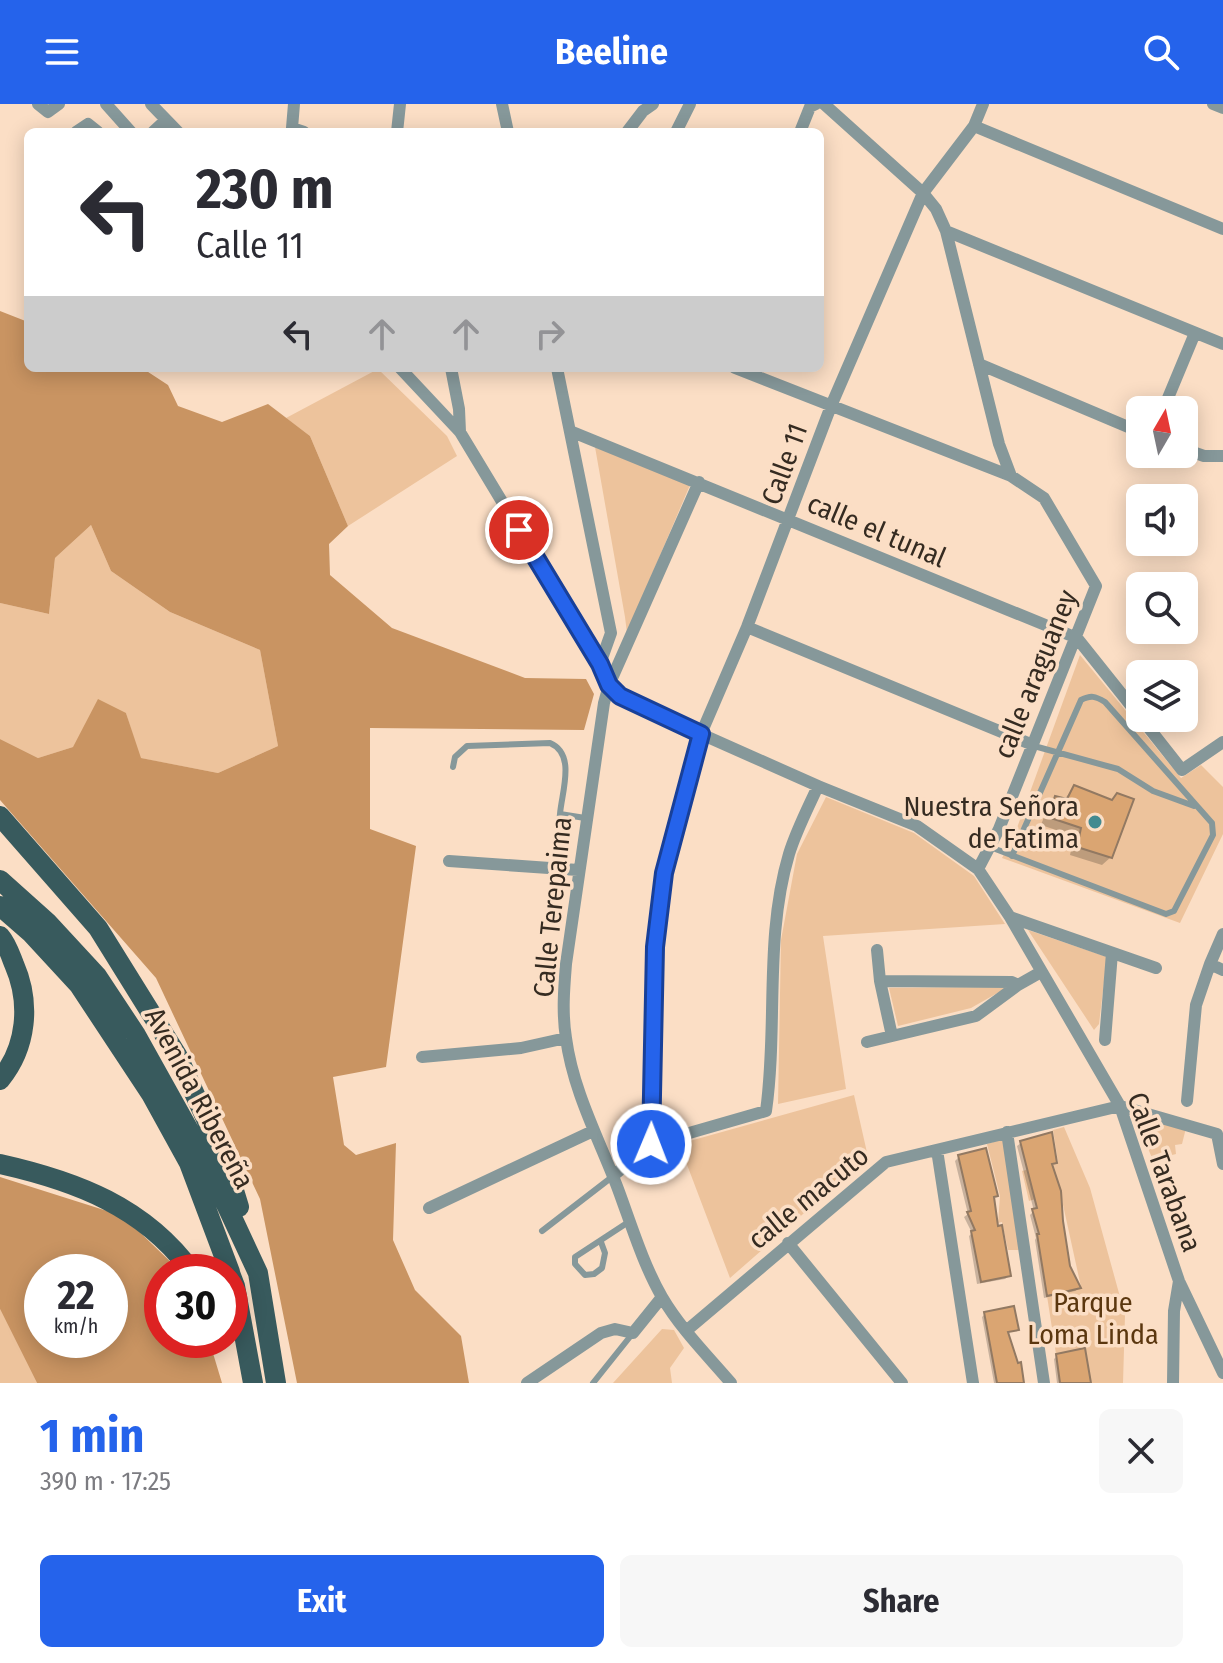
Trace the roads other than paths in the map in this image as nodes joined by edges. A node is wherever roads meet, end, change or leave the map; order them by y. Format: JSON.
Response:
{"nodes":[{"id":1,"x":38,"y":104,"type":"edge"},
{"id":2,"x":59,"y":104,"type":"edge"},
{"id":3,"x":106,"y":104,"type":"edge"},
{"id":4,"x":294,"y":104,"type":"edge"},
{"id":5,"x":400,"y":104,"type":"edge"},
{"id":6,"x":502,"y":104,"type":"edge"},
{"id":7,"x":653,"y":104,"type":"edge"},
{"id":8,"x":690,"y":104,"type":"edge"},
{"id":9,"x":816,"y":104,"type":"edge"},
{"id":10,"x":824,"y":104,"type":"edge"},
{"id":11,"x":983,"y":104,"type":"edge"},
{"id":12,"x":1213,"y":104,"type":"edge"},
{"id":13,"x":1223,"y":108,"type":"edge"},
{"id":14,"x":161,"y":110,"type":"edge"},
{"id":15,"x":974,"y":126,"type":"junction"},
{"id":16,"x":127,"y":128,"type":"edge"},
{"id":17,"x":175,"y":128,"type":"edge"},
{"id":18,"x":292,"y":128,"type":"edge"},
{"id":19,"x":397,"y":128,"type":"edge"},
{"id":20,"x":507,"y":128,"type":"edge"},
{"id":21,"x":630,"y":128,"type":"edge"},
{"id":22,"x":678,"y":128,"type":"edge"},
{"id":23,"x":802,"y":128,"type":"edge"},
{"id":24,"x":923,"y":193,"type":"junction"},
{"id":25,"x":1223,"y":229,"type":"edge"},
{"id":26,"x":946,"y":231,"type":"junction"},
{"id":27,"x":1195,"y":333,"type":"junction"},
{"id":28,"x":1223,"y":344,"type":"edge"},
{"id":29,"x":979,"y":364,"type":"junction"},
{"id":30,"x":404,"y":372,"type":"edge"},
{"id":31,"x":452,"y":372,"type":"edge"},
{"id":32,"x":558,"y":372,"type":"edge"},
{"id":33,"x":745,"y":372,"type":"edge"},
{"id":34,"x":1169,"y":396,"type":"edge"},
{"id":35,"x":831,"y":406,"type":"junction"},
{"id":36,"x":1126,"y":426,"type":"edge"},
{"id":37,"x":570,"y":431,"type":"junction"},
{"id":38,"x":460,"y":432,"type":"junction"},
{"id":39,"x":1198,"y":454,"type":"edge"},
{"id":40,"x":1223,"y":456,"type":"edge"},
{"id":41,"x":1011,"y":476,"type":"junction"},
{"id":42,"x":699,"y":482,"type":"junction"},
{"id":43,"x":789,"y":520,"type":"junction"},
{"id":44,"x":747,"y":627,"type":"junction"},
{"id":45,"x":1077,"y":638,"type":"junction"},
{"id":46,"x":600,"y":664,"type":"junction"},
{"id":47,"x":609,"y":685,"type":"junction"},
{"id":48,"x":1126,"y":700,"type":"edge"},
{"id":49,"x":1151,"y":732,"type":"edge"},
{"id":50,"x":701,"y":734,"type":"junction"},
{"id":51,"x":1223,"y":742,"type":"edge"},
{"id":52,"x":1033,"y":745,"type":"junction"},
{"id":53,"x":1057,"y":754,"type":"junction"},
{"id":54,"x":453,"y":767,"type":"dead end"},
{"id":55,"x":818,"y":786,"type":"junction"},
{"id":56,"x":1198,"y":808,"type":"junction"},
{"id":57,"x":560,"y":814,"type":"junction"},
{"id":58,"x":0,"y":816,"type":"edge"},
{"id":59,"x":585,"y":818,"type":"junction"},
{"id":60,"x":990,"y":847,"type":"junction"},
{"id":61,"x":555,"y":855,"type":"dead end"},
{"id":62,"x":1012,"y":856,"type":"junction"},
{"id":63,"x":449,"y":861,"type":"dead end"},
{"id":64,"x":978,"y":869,"type":"junction"},
{"id":65,"x":578,"y":870,"type":"junction"},
{"id":66,"x":0,"y":880,"type":"edge"},
{"id":67,"x":0,"y":906,"type":"edge"},
{"id":68,"x":1010,"y":917,"type":"junction"},
{"id":69,"x":1223,"y":934,"type":"edge"},
{"id":70,"x":0,"y":936,"type":"edge"},
{"id":71,"x":877,"y":950,"type":"dead end"},
{"id":72,"x":1112,"y":953,"type":"junction"},
{"id":73,"x":1210,"y":964,"type":"junction"},
{"id":74,"x":1156,"y":968,"type":"dead end"},
{"id":75,"x":1223,"y":970,"type":"edge"},
{"id":76,"x":1041,"y":972,"type":"junction"},
{"id":77,"x":880,"y":981,"type":"junction"},
{"id":78,"x":1018,"y":985,"type":"junction"},
{"id":79,"x":892,"y":1036,"type":"junction"},
{"id":80,"x":566,"y":1038,"type":"junction"},
{"id":81,"x":1105,"y":1040,"type":"dead end"},
{"id":82,"x":867,"y":1042,"type":"dead end"},
{"id":83,"x":422,"y":1057,"type":"dead end"},
{"id":84,"x":0,"y":1080,"type":"edge"},
{"id":85,"x":1187,"y":1101,"type":"dead end"},
{"id":86,"x":1120,"y":1106,"type":"junction"},
{"id":87,"x":593,"y":1131,"type":"junction"},
{"id":88,"x":1007,"y":1132,"type":"junction"},
{"id":89,"x":651,"y":1144,"type":"junction"},
{"id":90,"x":937,"y":1150,"type":"junction"},
{"id":91,"x":0,"y":1164,"type":"edge"},
{"id":92,"x":1223,"y":1164,"type":"edge"},
{"id":93,"x":613,"y":1176,"type":"junction"},
{"id":94,"x":429,"y":1208,"type":"dead end"},
{"id":95,"x":630,"y":1221,"type":"junction"},
{"id":96,"x":542,"y":1231,"type":"dead end"},
{"id":97,"x":601,"y":1242,"type":"junction"},
{"id":98,"x":788,"y":1243,"type":"junction"},
{"id":99,"x":180,"y":1254,"type":"edge"},
{"id":100,"x":223,"y":1254,"type":"edge"},
{"id":101,"x":258,"y":1273,"type":"junction"},
{"id":102,"x":1179,"y":1281,"type":"junction"},
{"id":103,"x":662,"y":1297,"type":"junction"},
{"id":104,"x":686,"y":1331,"type":"junction"},
{"id":105,"x":633,"y":1333,"type":"junction"},
{"id":106,"x":241,"y":1358,"type":"edge"},
{"id":107,"x":247,"y":1358,"type":"edge"},
{"id":108,"x":1223,"y":1373,"type":"edge"},
{"id":109,"x":251,"y":1383,"type":"edge"},
{"id":110,"x":276,"y":1383,"type":"edge"},
{"id":111,"x":527,"y":1383,"type":"edge"},
{"id":112,"x":593,"y":1383,"type":"edge"},
{"id":113,"x":731,"y":1383,"type":"edge"},
{"id":114,"x":902,"y":1383,"type":"edge"},
{"id":115,"x":973,"y":1383,"type":"edge"},
{"id":116,"x":1044,"y":1383,"type":"edge"},
{"id":117,"x":1173,"y":1383,"type":"edge"}],
"edges":[{"from":1,"to":2,"type":"street"},
{"from":3,"to":16,"type":"street"},
{"from":4,"to":18,"type":"street"},
{"from":5,"to":19,"type":"street"},
{"from":6,"to":20,"type":"street"},
{"from":7,"to":21,"type":"street"},
{"from":8,"to":22,"type":"street"},
{"from":9,"to":23,"type":"street"},
{"from":10,"to":24,"type":"street"},
{"from":11,"to":15,"type":"street","name":"Calle 11"},
{"from":12,"to":13,"type":"street"},
{"from":14,"to":17,"type":"street"},
{"from":15,"to":24,"type":"street","name":"Calle 11"},
{"from":15,"to":25,"type":"street"},
{"from":24,"to":26,"type":"street"},
{"from":24,"to":35,"type":"street","name":"Calle 11"},
{"from":26,"to":27,"type":"street"},
{"from":26,"to":29,"type":"street"},
{"from":27,"to":28,"type":"street"},
{"from":27,"to":34,"type":"street"},
{"from":29,"to":36,"type":"street"},
{"from":29,"to":41,"type":"street"},
{"from":30,"to":38,"type":"street"},
{"from":31,"to":38,"type":"street"},
{"from":32,"to":37,"type":"street"},
{"from":33,"to":35,"type":"street"},
{"from":35,"to":41,"type":"street"},
{"from":35,"to":43,"type":"street","name":"Calle 11"},
{"from":37,"to":42,"type":"street","name":"calle el tunal"},
{"from":37,"to":46,"type":"street"},
{"from":38,"to":46,"type":"street"},
{"from":39,"to":40,"type":"street"},
{"from":41,"to":45,"type":"street","name":"calle araguaney"},
{"from":42,"to":43,"type":"street","name":"calle el tunal"},
{"from":42,"to":47,"type":"street","name":"Calle Terepaima"},
{"from":43,"to":44,"type":"street","name":"Calle 11"},
{"from":43,"to":45,"type":"street","name":"calle el tunal"},
{"from":44,"to":50,"type":"street","name":"Calle 11"},
{"from":44,"to":52,"type":"street"},
{"from":45,"to":48,"type":"street"},
{"from":45,"to":52,"type":"street","name":"calle araguaney"},
{"from":46,"to":47,"type":"street"},
{"from":47,"to":50,"type":"street"},
{"from":47,"to":59,"type":"street","name":"Calle Terepaima"},
{"from":49,"to":51,"type":"street"},
{"from":50,"to":55,"type":"street"},
{"from":50,"to":89,"type":"street"},
{"from":52,"to":53,"type":"lane"},
{"from":52,"to":60,"type":"street","name":"calle araguaney"},
{"from":53,"to":56,"type":"lane"},
{"from":53,"to":56,"type":"lane"},
{"from":53,"to":62,"type":"lane"},
{"from":54,"to":57,"type":"lane"},
{"from":55,"to":64,"type":"street"},
{"from":55,"to":89,"type":"street"},
{"from":56,"to":62,"type":"lane"},
{"from":57,"to":59,"type":"lane"},
{"from":57,"to":61,"type":"lane"},
{"from":58,"to":101,"type":"main road"},
{"from":59,"to":65,"type":"street","name":"Calle Terepaima"},
{"from":60,"to":62,"type":"lane"},
{"from":60,"to":64,"type":"street","name":"calle araguaney"},
{"from":63,"to":65,"type":"street"},
{"from":64,"to":68,"type":"street","name":"Calle Tarabana"},
{"from":65,"to":80,"type":"street","name":"Calle Terepaima"},
{"from":66,"to":101,"type":"main road","name":"Avenida Ribereña"},
{"from":67,"to":100,"type":"main road","name":"Avenida Ribereña"},
{"from":68,"to":72,"type":"street"},
{"from":68,"to":76,"type":"street","name":"Calle Tarabana"},
{"from":69,"to":73,"type":"street"},
{"from":70,"to":84,"type":"main road"},
{"from":71,"to":77,"type":"street"},
{"from":72,"to":74,"type":"street"},
{"from":72,"to":81,"type":"street"},
{"from":73,"to":75,"type":"street"},
{"from":73,"to":85,"type":"street"},
{"from":76,"to":78,"type":"street"},
{"from":76,"to":86,"type":"street","name":"Calle Tarabana"},
{"from":77,"to":78,"type":"street"},
{"from":77,"to":79,"type":"street"},
{"from":78,"to":79,"type":"street"},
{"from":79,"to":82,"type":"street"},
{"from":80,"to":83,"type":"street"},
{"from":80,"to":87,"type":"street","name":"Calle Terepaima"},
{"from":86,"to":88,"type":"street","name":"calle macuto"},
{"from":86,"to":92,"type":"street"},
{"from":86,"to":102,"type":"street","name":"Calle Tarabana"},
{"from":87,"to":93,"type":"street","name":"Calle Terepaima"},
{"from":87,"to":94,"type":"street"},
{"from":88,"to":90,"type":"street","name":"calle macuto"},
{"from":88,"to":116,"type":"street"},
{"from":89,"to":93,"type":"street"},
{"from":90,"to":98,"type":"street","name":"calle macuto"},
{"from":90,"to":115,"type":"street"},
{"from":91,"to":99,"type":"main road"},
{"from":93,"to":95,"type":"street","name":"Calle Terepaima"},
{"from":93,"to":96,"type":"lane"},
{"from":95,"to":97,"type":"lane"},
{"from":95,"to":103,"type":"street","name":"Calle Terepaima"},
{"from":97,"to":97,"type":"lane"},
{"from":98,"to":104,"type":"street","name":"calle macuto"},
{"from":98,"to":114,"type":"street"},
{"from":101,"to":110,"type":"main road","name":"Avenida Ribereña"},
{"from":102,"to":108,"type":"street","name":"Calle Tarabana"},
{"from":102,"to":117,"type":"street"},
{"from":103,"to":104,"type":"street","name":"Calle Terepaima"},
{"from":103,"to":105,"type":"street"},
{"from":104,"to":113,"type":"street","name":"Calle Terepaima"},
{"from":105,"to":111,"type":"street"},
{"from":105,"to":112,"type":"lane"},
{"from":106,"to":109,"type":"main road"},
{"from":107,"to":109,"type":"main road","name":"Avenida Ribereña"}]}
